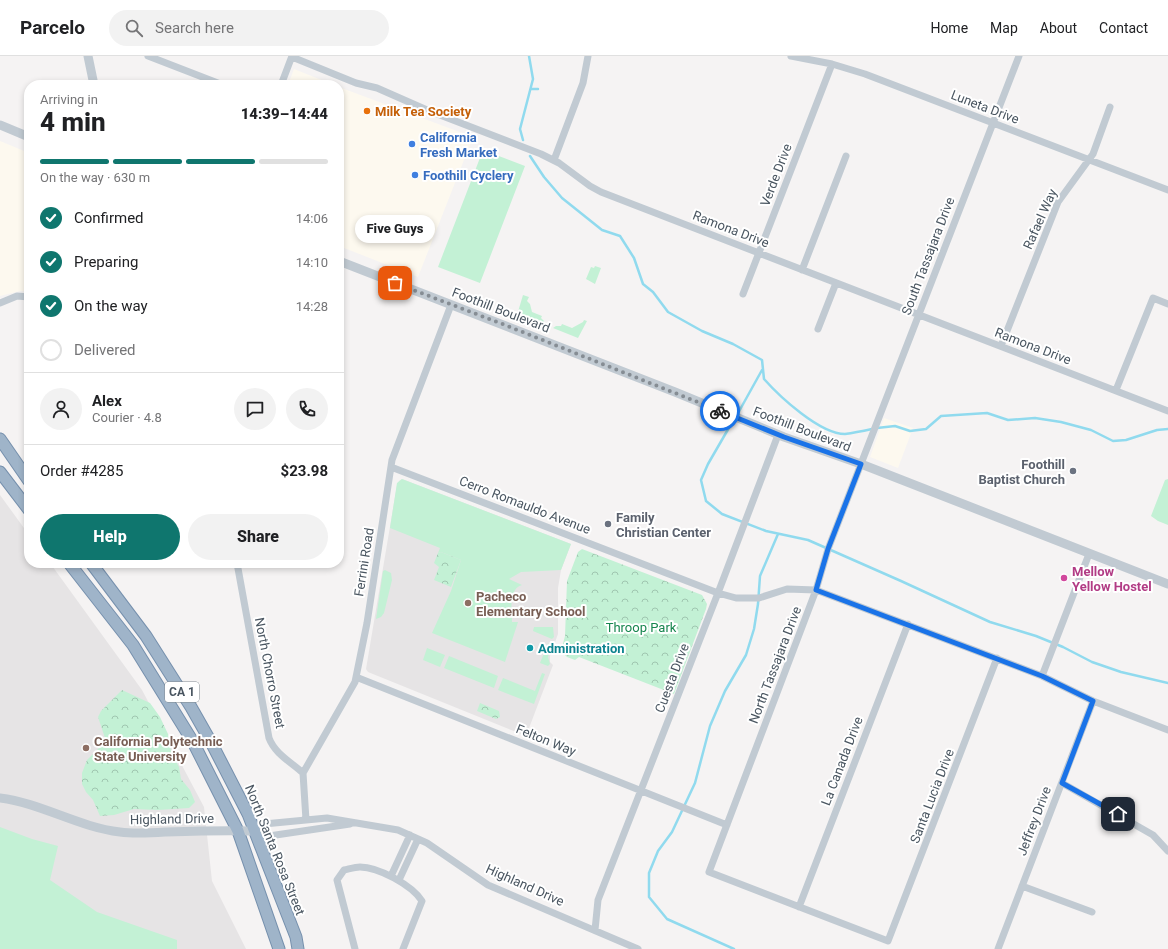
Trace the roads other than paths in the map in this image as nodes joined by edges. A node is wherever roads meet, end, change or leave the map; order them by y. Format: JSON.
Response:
{"nodes":[{"id":1,"x":88,"y":56,"type":"edge"},
{"id":2,"x":148,"y":56,"type":"edge"},
{"id":3,"x":588,"y":56,"type":"edge"},
{"id":4,"x":791,"y":56,"type":"edge"},
{"id":5,"x":1018,"y":56,"type":"edge"},
{"id":6,"x":292,"y":57,"type":"edge"},
{"id":7,"x":832,"y":64,"type":"junction"},
{"id":8,"x":93,"y":80,"type":"edge"},
{"id":9,"x":210,"y":80,"type":"edge"},
{"id":10,"x":283,"y":80,"type":"edge"},
{"id":11,"x":1110,"y":107,"type":"dead end"},
{"id":12,"x":992,"y":123,"type":"junction"},
{"id":13,"x":0,"y":125,"type":"edge"},
{"id":14,"x":24,"y":135,"type":"edge"},
{"id":15,"x":846,"y":156,"type":"dead end"},
{"id":16,"x":554,"y":160,"type":"junction"},
{"id":17,"x":1089,"y":160,"type":"junction"},
{"id":18,"x":1168,"y":190,"type":"edge"},
{"id":19,"x":759,"y":253,"type":"junction"},
{"id":20,"x":344,"y":263,"type":"edge"},
{"id":21,"x":802,"y":270,"type":"junction"},
{"id":22,"x":836,"y":283,"type":"junction"},
{"id":23,"x":743,"y":294,"type":"dead end"},
{"id":24,"x":24,"y":297,"type":"edge"},
{"id":25,"x":0,"y":303,"type":"edge"},
{"id":26,"x":1168,"y":304,"type":"edge"},
{"id":27,"x":451,"y":306,"type":"junction"},
{"id":28,"x":918,"y":314,"type":"junction"},
{"id":29,"x":818,"y":329,"type":"dead end"},
{"id":30,"x":1001,"y":346,"type":"junction"},
{"id":31,"x":1116,"y":390,"type":"junction"},
{"id":32,"x":1168,"y":411,"type":"edge"},
{"id":33,"x":778,"y":435,"type":"junction"},
{"id":34,"x":0,"y":439,"type":"edge"},
{"id":35,"x":861,"y":464,"type":"junction"},
{"id":36,"x":390,"y":467,"type":"junction"},
{"id":37,"x":0,"y":472,"type":"edge"},
{"id":38,"x":24,"y":474,"type":"edge"},
{"id":39,"x":24,"y":503,"type":"edge"},
{"id":40,"x":1089,"y":554,"type":"junction"},
{"id":41,"x":74,"y":568,"type":"edge"},
{"id":42,"x":95,"y":568,"type":"edge"},
{"id":43,"x":238,"y":568,"type":"edge"},
{"id":44,"x":1168,"y":584,"type":"edge"},
{"id":45,"x":816,"y":590,"type":"junction"},
{"id":46,"x":718,"y":593,"type":"junction"},
{"id":47,"x":908,"y":624,"type":"junction"},
{"id":48,"x":997,"y":658,"type":"junction"},
{"id":49,"x":1042,"y":676,"type":"junction"},
{"id":50,"x":356,"y":677,"type":"junction"},
{"id":51,"x":1093,"y":701,"type":"junction"},
{"id":52,"x":1168,"y":730,"type":"edge"},
{"id":53,"x":303,"y":773,"type":"junction"},
{"id":54,"x":1062,"y":783,"type":"junction"},
{"id":55,"x":641,"y":791,"type":"junction"},
{"id":56,"x":0,"y":798,"type":"edge"},
{"id":57,"x":306,"y":820,"type":"junction"},
{"id":58,"x":360,"y":822,"type":"junction"},
{"id":59,"x":727,"y":825,"type":"junction"},
{"id":60,"x":238,"y":831,"type":"junction"},
{"id":61,"x":254,"y":831,"type":"junction"},
{"id":62,"x":410,"y":835,"type":"junction"},
{"id":63,"x":418,"y":839,"type":"junction"},
{"id":64,"x":1168,"y":851,"type":"edge"},
{"id":65,"x":391,"y":876,"type":"junction"},
{"id":66,"x":399,"y":880,"type":"junction"},
{"id":67,"x":1022,"y":886,"type":"junction"},
{"id":68,"x":798,"y":907,"type":"junction"},
{"id":69,"x":1092,"y":912,"type":"dead end"},
{"id":70,"x":595,"y":930,"type":"junction"},
{"id":71,"x":622,"y":946,"type":"edge"},
{"id":72,"x":279,"y":949,"type":"edge"},
{"id":73,"x":298,"y":949,"type":"edge"},
{"id":74,"x":355,"y":949,"type":"edge"},
{"id":75,"x":403,"y":949,"type":"edge"},
{"id":76,"x":638,"y":949,"type":"edge"},
{"id":77,"x":998,"y":949,"type":"edge"}],
"edges":[{"from":1,"to":8,"type":"street"},
{"from":2,"to":9,"type":"street"},
{"from":3,"to":16,"type":"street"},
{"from":4,"to":7,"type":"street","name":"Luneta Drive"},
{"from":5,"to":12,"type":"street","name":"South Tassajara Drive"},
{"from":6,"to":10,"type":"street"},
{"from":6,"to":16,"type":"street","name":"Ramona Drive"},
{"from":7,"to":12,"type":"street","name":"Luneta Drive"},
{"from":7,"to":19,"type":"street","name":"Verde Drive"},
{"from":11,"to":17,"type":"street","name":"Rafael Way"},
{"from":12,"to":17,"type":"street","name":"Luneta Drive"},
{"from":12,"to":28,"type":"street","name":"South Tassajara Drive"},
{"from":13,"to":14,"type":"street"},
{"from":15,"to":21,"type":"street"},
{"from":16,"to":19,"type":"street","name":"Ramona Drive"},
{"from":17,"to":18,"type":"street","name":"Luneta Drive"},
{"from":17,"to":30,"type":"street","name":"Rafael Way"},
{"from":19,"to":21,"type":"street","name":"Ramona Drive"},
{"from":19,"to":23,"type":"street","name":"Verde Drive"},
{"from":20,"to":27,"type":"street","name":"Foothill Boulevard"},
{"from":21,"to":22,"type":"street","name":"Ramona Drive"},
{"from":22,"to":28,"type":"street","name":"Ramona Drive"},
{"from":22,"to":29,"type":"street"},
{"from":24,"to":25,"type":"street"},
{"from":26,"to":31,"type":"street"},
{"from":27,"to":33,"type":"street","name":"Foothill Boulevard"},
{"from":27,"to":36,"type":"street","name":"Ferrini Road"},
{"from":28,"to":30,"type":"street","name":"Ramona Drive"},
{"from":28,"to":35,"type":"street","name":"South Tassajara Drive"},
{"from":30,"to":31,"type":"street","name":"Ramona Drive"},
{"from":31,"to":32,"type":"street","name":"Ramona Drive"},
{"from":33,"to":35,"type":"street","name":"Foothill Boulevard"},
{"from":33,"to":46,"type":"street","name":"Cuesta Drive"},
{"from":34,"to":38,"type":"highway"},
{"from":35,"to":40,"type":"street","name":"Foothill Boulevard"},
{"from":35,"to":45,"type":"street","name":"North Tassajara Drive"},
{"from":36,"to":46,"type":"street","name":"Cerro Romauldo Avenue"},
{"from":36,"to":50,"type":"street","name":"Ferrini Road"},
{"from":37,"to":39,"type":"highway"},
{"from":40,"to":44,"type":"street","name":"Foothill Boulevard"},
{"from":40,"to":49,"type":"street"},
{"from":41,"to":60,"type":"highway","name":"North Santa Rosa Street","number":"CA 1"},
{"from":42,"to":61,"type":"highway","name":"North Santa Rosa Street","number":"CA 1"},
{"from":43,"to":53,"type":"street","name":"North Chorro Street"},
{"from":45,"to":46,"type":"street","name":"Cerro Romauldo Avenue"},
{"from":45,"to":47,"type":"street","name":"Cerro Romauldo Avenue"},
{"from":45,"to":59,"type":"street","name":"North Tassajara Drive"},
{"from":46,"to":55,"type":"street","name":"Cuesta Drive"},
{"from":47,"to":48,"type":"street","name":"Cerro Romauldo Avenue"},
{"from":47,"to":68,"type":"street","name":"La Canada Drive"},
{"from":48,"to":49,"type":"street","name":"Cerro Romauldo Avenue"},
{"from":48,"to":68,"type":"street","name":"Santa Lucia Drive"},
{"from":49,"to":51,"type":"street","name":"Cerro Romauldo Avenue"},
{"from":50,"to":53,"type":"street","name":"Ferrini Road"},
{"from":50,"to":55,"type":"street","name":"Felton Way"},
{"from":51,"to":52,"type":"street","name":"Cerro Romauldo Avenue"},
{"from":51,"to":54,"type":"street","name":"Jeffrey Drive"},
{"from":53,"to":57,"type":"street"},
{"from":54,"to":64,"type":"street"},
{"from":54,"to":67,"type":"street","name":"Jeffrey Drive"},
{"from":55,"to":59,"type":"street","name":"Felton Way"},
{"from":55,"to":70,"type":"street","name":"Cuesta Drive"},
{"from":56,"to":60,"type":"street","name":"Highland Drive"},
{"from":57,"to":58,"type":"street","name":"Highland Drive"},
{"from":57,"to":61,"type":"street","name":"Highland Drive"},
{"from":58,"to":61,"type":"street","name":"Highland Drive"},
{"from":58,"to":62,"type":"street","name":"Highland Drive"},
{"from":59,"to":68,"type":"street","name":"North Tassajara Drive"},
{"from":60,"to":61,"type":"street","name":"Highland Drive"},
{"from":60,"to":72,"type":"highway","name":"North Santa Rosa Street","number":"CA 1"},
{"from":61,"to":73,"type":"highway","name":"North Santa Rosa Street","number":"CA 1"},
{"from":62,"to":63,"type":"street","name":"Highland Drive"},
{"from":62,"to":65,"type":"street"},
{"from":63,"to":66,"type":"street"},
{"from":63,"to":70,"type":"street","name":"Highland Drive"},
{"from":65,"to":66,"type":"street"},
{"from":65,"to":74,"type":"street"},
{"from":66,"to":75,"type":"street"},
{"from":67,"to":69,"type":"street"},
{"from":67,"to":77,"type":"street","name":"Jeffrey Drive"},
{"from":70,"to":71,"type":"street","name":"Highland Drive"},
{"from":71,"to":76,"type":"street","name":"Highland Drive"}]}
